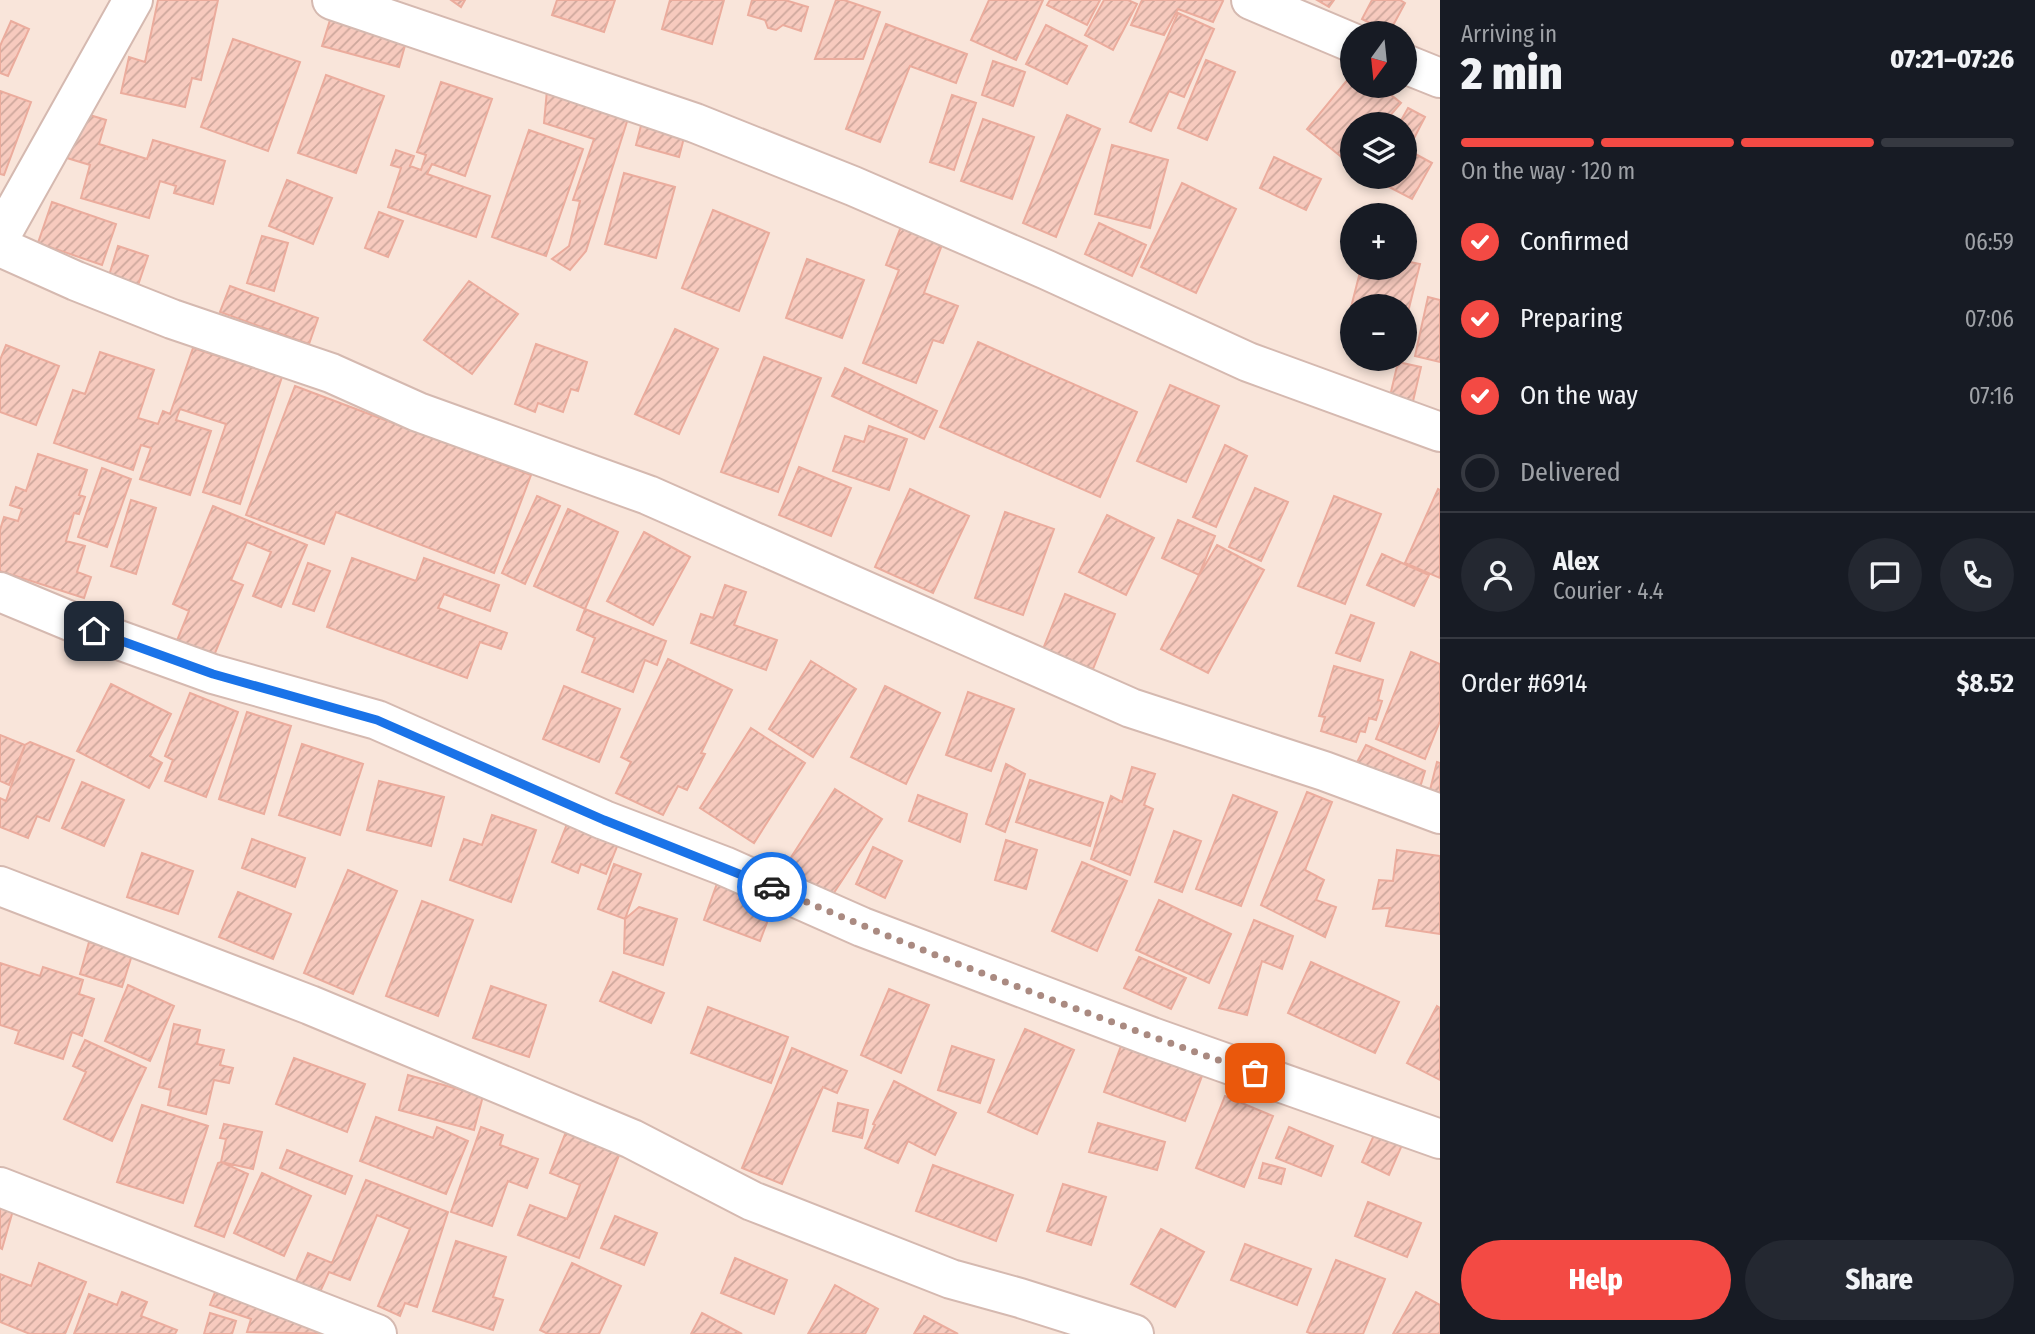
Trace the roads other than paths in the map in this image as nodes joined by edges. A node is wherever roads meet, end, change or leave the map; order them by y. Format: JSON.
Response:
{"nodes":[{"id":1,"x":133,"y":0,"type":"edge"},
{"id":2,"x":332,"y":0,"type":"edge"},
{"id":3,"x":1251,"y":0,"type":"edge"},
{"id":4,"x":1340,"y":38,"type":"edge"},
{"id":5,"x":1418,"y":69,"type":"edge"},
{"id":6,"x":1440,"y":78,"type":"edge"},
{"id":7,"x":0,"y":237,"type":"edge"},
{"id":8,"x":0,"y":247,"type":"edge"},
{"id":9,"x":1440,"y":432,"type":"edge"},
{"id":10,"x":0,"y":592,"type":"edge"},
{"id":11,"x":1440,"y":814,"type":"edge"},
{"id":12,"x":0,"y":886,"type":"edge"},
{"id":13,"x":1440,"y":1139,"type":"edge"},
{"id":14,"x":0,"y":1187,"type":"edge"},
{"id":15,"x":377,"y":1334,"type":"edge"},
{"id":16,"x":1134,"y":1334,"type":"edge"}],
"edges":[{"from":1,"to":7,"type":"street"},
{"from":2,"to":9,"type":"street"},
{"from":3,"to":4,"type":"street"},
{"from":5,"to":6,"type":"street"},
{"from":8,"to":11,"type":"street"},
{"from":10,"to":13,"type":"street"},
{"from":12,"to":16,"type":"street"},
{"from":14,"to":15,"type":"street"}]}
